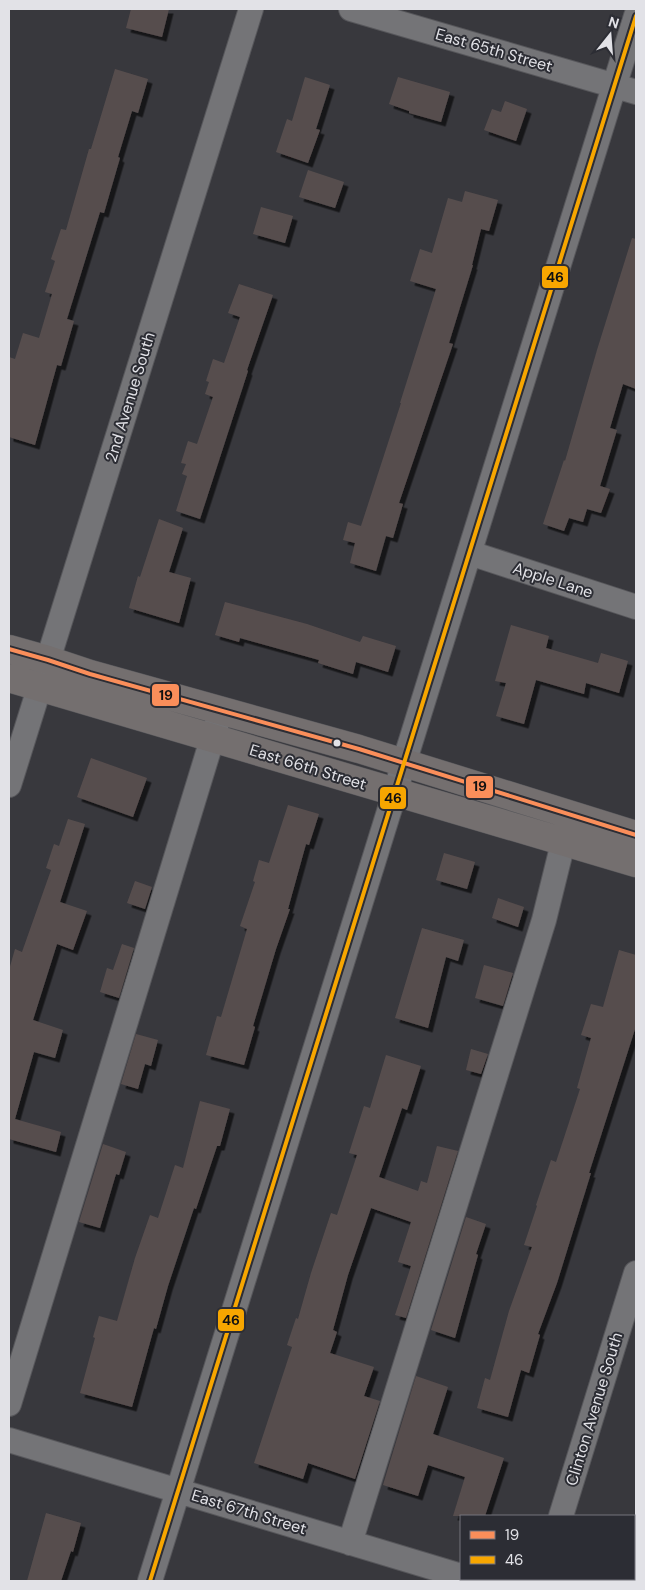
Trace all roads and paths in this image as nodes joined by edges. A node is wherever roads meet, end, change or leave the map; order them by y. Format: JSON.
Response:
{"nodes":[{"id":1,"x":251,"y":9,"type":"edge"},
{"id":2,"x":351,"y":9,"type":"edge"},
{"id":3,"x":636,"y":16,"type":"edge"},
{"id":4,"x":625,"y":89,"type":"edge"},
{"id":5,"x":470,"y":553,"type":"junction"},
{"id":6,"x":636,"y":607,"type":"edge"},
{"id":7,"x":9,"y":649,"type":"edge"},
{"id":8,"x":48,"y":660,"type":"junction"},
{"id":9,"x":9,"y":678,"type":"edge"},
{"id":10,"x":39,"y":687,"type":"junction"},
{"id":11,"x":221,"y":711,"type":"junction"},
{"id":12,"x":211,"y":738,"type":"junction"},
{"id":13,"x":404,"y":763,"type":"junction"},
{"id":14,"x":9,"y":785,"type":"edge"},
{"id":15,"x":395,"y":793,"type":"junction"},
{"id":16,"x":636,"y":835,"type":"edge"},
{"id":17,"x":563,"y":843,"type":"junction"},
{"id":18,"x":636,"y":863,"type":"edge"},
{"id":19,"x":636,"y":1273,"type":"edge"},
{"id":20,"x":9,"y":1404,"type":"edge"},
{"id":21,"x":9,"y":1440,"type":"edge"},
{"id":22,"x":178,"y":1491,"type":"junction"},
{"id":23,"x":561,"y":1515,"type":"edge"},
{"id":24,"x":350,"y":1543,"type":"junction"},
{"id":25,"x":460,"y":1576,"type":"edge"},
{"id":26,"x":150,"y":1581,"type":"edge"}],
"edges":[{"from":1,"to":8,"type":"street","name":"2nd Avenue South"},
{"from":2,"to":4,"type":"street","name":"East 65th Street"},
{"from":3,"to":4,"type":"street"},
{"from":4,"to":5,"type":"street"},
{"from":5,"to":6,"type":"street","name":"Apple Lane"},
{"from":5,"to":13,"type":"street"},
{"from":7,"to":8,"type":"main road","name":"East 66th Street"},
{"from":8,"to":10,"type":"street","name":"2nd Avenue South"},
{"from":8,"to":11,"type":"main road","name":"East 66th Street"},
{"from":9,"to":10,"type":"main road","name":"East 66th Street"},
{"from":10,"to":12,"type":"main road","name":"East 66th Street"},
{"from":10,"to":14,"type":"street","name":"2nd Avenue South"},
{"from":11,"to":12,"type":"street"},
{"from":11,"to":13,"type":"main road","name":"East 66th Street"},
{"from":12,"to":15,"type":"main road","name":"East 66th Street"},
{"from":12,"to":20,"type":"street"},
{"from":13,"to":15,"type":"street"},
{"from":13,"to":16,"type":"main road","name":"East 66th Street"},
{"from":15,"to":17,"type":"main road","name":"East 66th Street"},
{"from":15,"to":22,"type":"street"},
{"from":17,"to":18,"type":"main road","name":"East 66th Street"},
{"from":17,"to":24,"type":"street"},
{"from":19,"to":23,"type":"street","name":"Clinton Avenue South"},
{"from":21,"to":22,"type":"street","name":"East 67th Street"},
{"from":22,"to":24,"type":"street","name":"East 67th Street"},
{"from":22,"to":26,"type":"street"},
{"from":24,"to":25,"type":"street","name":"East 67th Street"}]}
